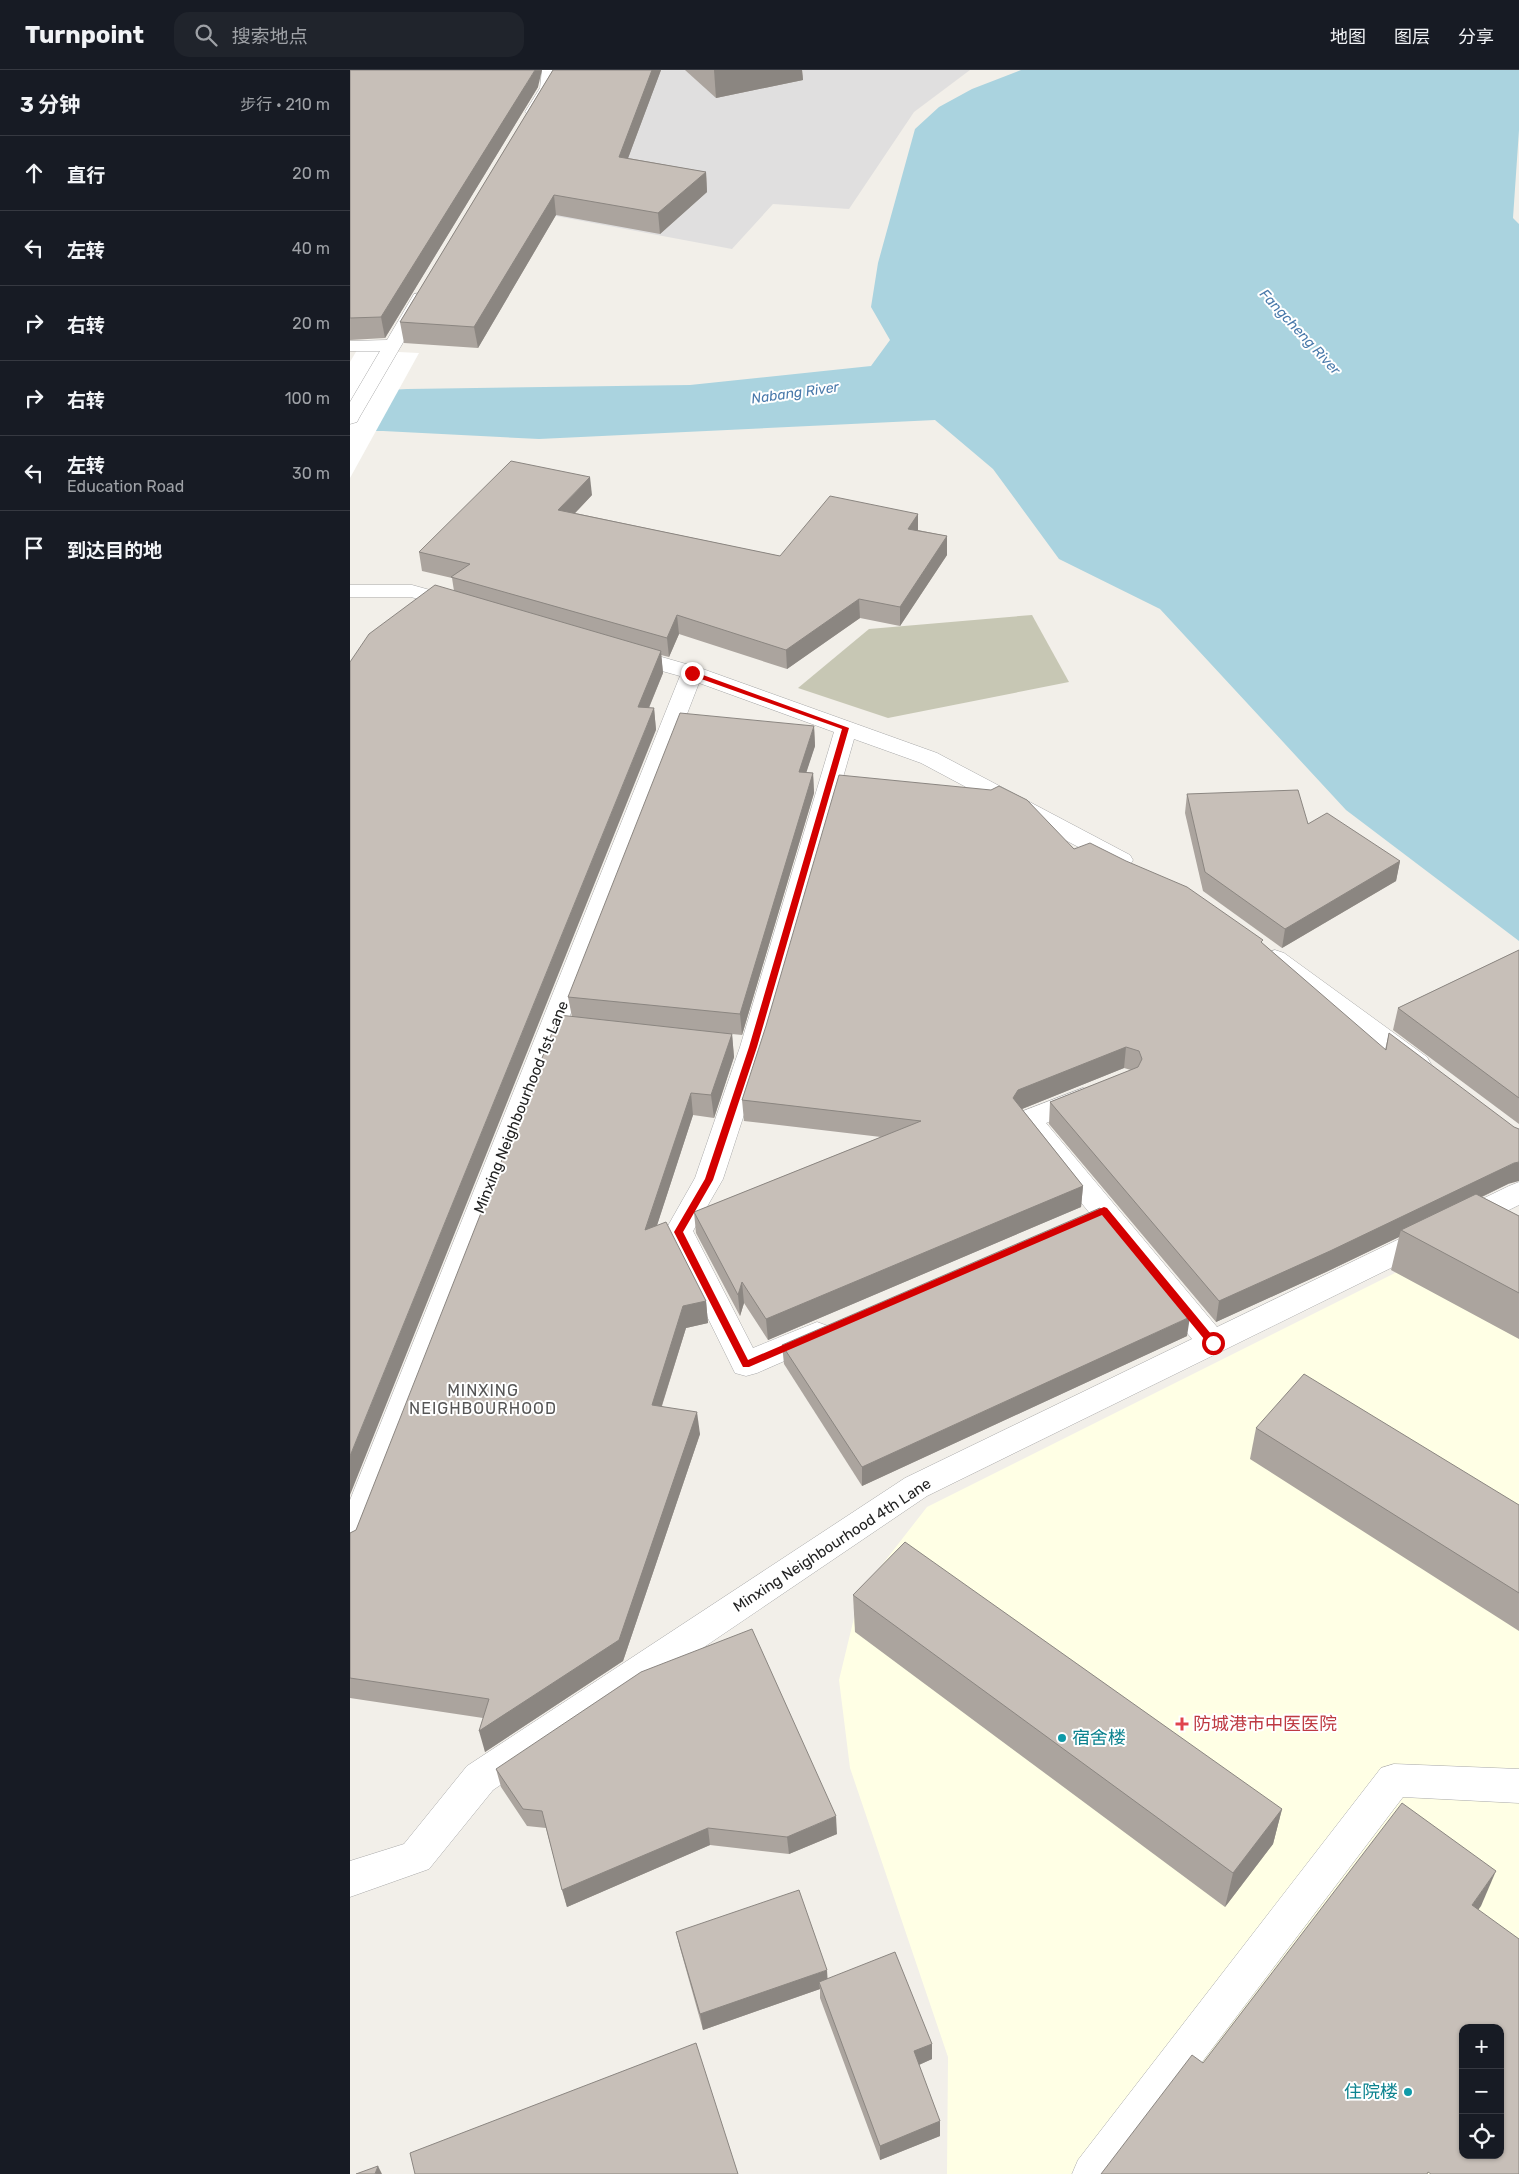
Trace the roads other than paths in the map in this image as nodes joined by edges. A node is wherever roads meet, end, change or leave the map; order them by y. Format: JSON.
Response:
{"nodes":[{"id":1,"x":550,"y":70,"type":"edge"},
{"id":2,"x":522,"y":129,"type":"edge"},
{"id":3,"x":427,"y":287,"type":"edge"},
{"id":4,"x":350,"y":346,"type":"edge"},
{"id":5,"x":390,"y":348,"type":"junction"},
{"id":6,"x":350,"y":418,"type":"edge"},
{"id":7,"x":350,"y":591,"type":"edge"},
{"id":8,"x":478,"y":610,"type":"edge"},
{"id":9,"x":608,"y":648,"type":"edge"},
{"id":10,"x":692,"y":673,"type":"junction"},
{"id":11,"x":846,"y":728,"type":"junction"},
{"id":12,"x":1143,"y":872,"type":"edge"},
{"id":13,"x":1255,"y":944,"type":"edge"},
{"id":14,"x":554,"y":1026,"type":"junction"},
{"id":15,"x":582,"y":1029,"type":"edge"},
{"id":16,"x":724,"y":1044,"type":"edge"},
{"id":17,"x":753,"y":1047,"type":"junction"},
{"id":18,"x":1434,"y":1076,"type":"edge"},
{"id":19,"x":1108,"y":1088,"type":"edge"},
{"id":20,"x":1519,"y":1193,"type":"edge"},
{"id":21,"x":1104,"y":1211,"type":"junction"},
{"id":22,"x":1076,"y":1222,"type":"edge"},
{"id":23,"x":838,"y":1325,"type":"edge"},
{"id":24,"x":1213,"y":1343,"type":"junction"},
{"id":25,"x":350,"y":1541,"type":"edge"},
{"id":26,"x":1519,"y":1786,"type":"edge"},
{"id":27,"x":350,"y":1879,"type":"edge"},
{"id":28,"x":1092,"y":2174,"type":"edge"}],
"edges":[{"from":1,"to":2,"type":"street"},
{"from":3,"to":5,"type":"street"},
{"from":4,"to":5,"type":"street"},
{"from":5,"to":6,"type":"street"},
{"from":7,"to":8,"type":"street"},
{"from":9,"to":10,"type":"street"},
{"from":10,"to":11,"type":"street"},
{"from":10,"to":14,"type":"street","name":"Minxing Neighbourhood 1st Lane"},
{"from":11,"to":12,"type":"street"},
{"from":11,"to":17,"type":"street"},
{"from":13,"to":18,"type":"street"},
{"from":14,"to":15,"type":"street"},
{"from":14,"to":25,"type":"street","name":"Minxing Neighbourhood 1st Lane"},
{"from":16,"to":17,"type":"street"},
{"from":17,"to":23,"type":"street"},
{"from":19,"to":21,"type":"street"},
{"from":20,"to":24,"type":"street","name":"Minxing Neighbourhood 4th Lane"},
{"from":21,"to":22,"type":"street"},
{"from":21,"to":24,"type":"street"},
{"from":24,"to":27,"type":"street","name":"Minxing Neighbourhood 4th Lane"},
{"from":26,"to":28,"type":"street"}]}
